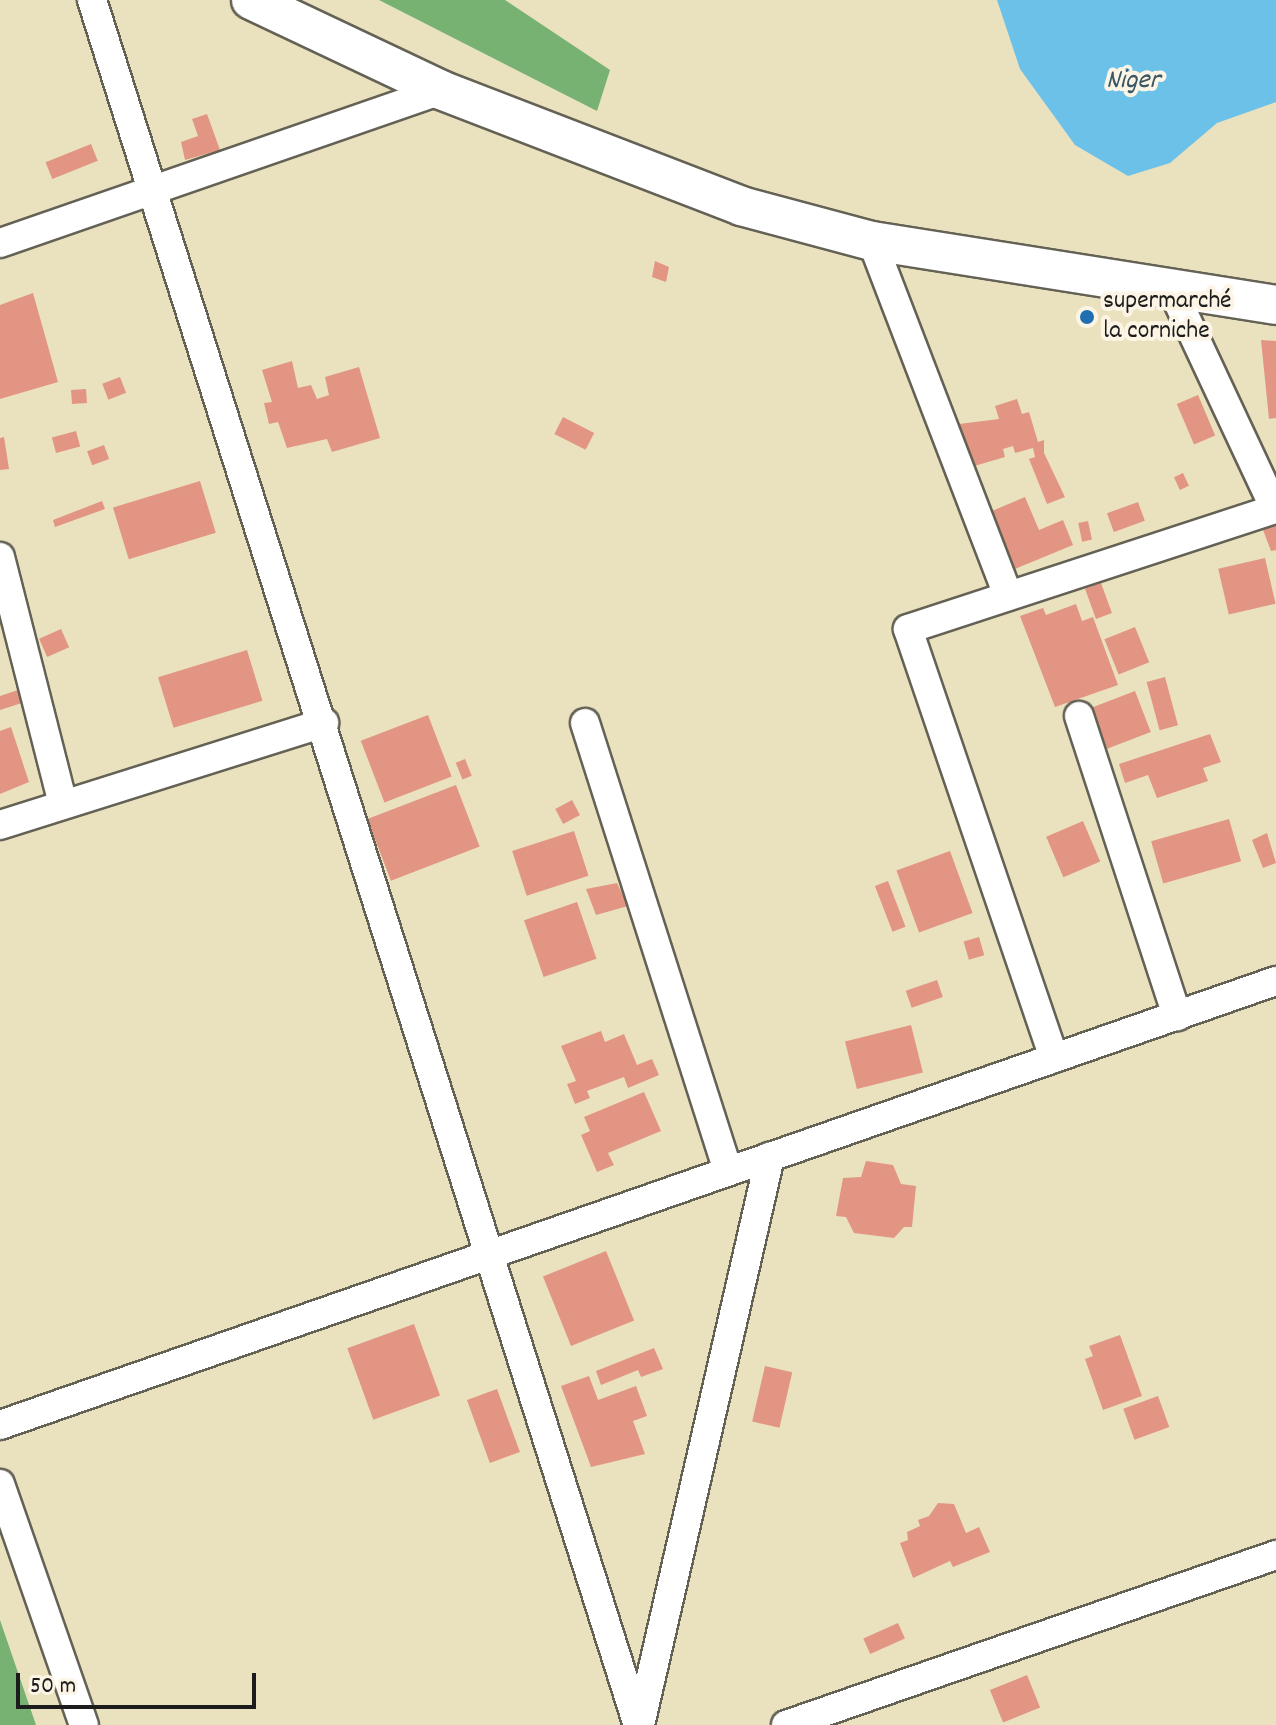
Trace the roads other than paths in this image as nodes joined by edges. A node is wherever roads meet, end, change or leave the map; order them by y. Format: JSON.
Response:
{"nodes":[{"id":1,"x":92,"y":0,"type":"edge"},
{"id":2,"x":251,"y":0,"type":"edge"},
{"id":3,"x":441,"y":90,"type":"junction"},
{"id":4,"x":156,"y":189,"type":"junction"},
{"id":5,"x":872,"y":241,"type":"junction"},
{"id":6,"x":0,"y":243,"type":"edge"},
{"id":7,"x":1172,"y":289,"type":"junction"},
{"id":8,"x":1276,"y":305,"type":"edge"},
{"id":9,"x":0,"y":557,"type":"edge"},
{"id":10,"x":1008,"y":596,"type":"junction"},
{"id":11,"x":1079,"y":716,"type":"dead end"},
{"id":12,"x":324,"y":723,"type":"junction"},
{"id":13,"x":585,"y":723,"type":"dead end"},
{"id":14,"x":63,"y":804,"type":"junction"},
{"id":15,"x":0,"y":825,"type":"edge"},
{"id":16,"x":1276,"y":981,"type":"edge"},
{"id":17,"x":1177,"y":1016,"type":"junction"},
{"id":18,"x":1054,"y":1058,"type":"junction"},
{"id":19,"x":770,"y":1157,"type":"junction"},
{"id":20,"x":728,"y":1171,"type":"junction"},
{"id":21,"x":491,"y":1254,"type":"junction"},
{"id":22,"x":0,"y":1425,"type":"edge"},
{"id":23,"x":0,"y":1484,"type":"edge"},
{"id":24,"x":1276,"y":1555,"type":"edge"},
{"id":25,"x":84,"y":1725,"type":"edge"},
{"id":26,"x":639,"y":1725,"type":"edge"},
{"id":27,"x":786,"y":1725,"type":"edge"}],
"edges":[{"from":1,"to":4,"type":"street"},
{"from":2,"to":3,"type":"main road"},
{"from":3,"to":4,"type":"street"},
{"from":3,"to":5,"type":"main road"},
{"from":4,"to":6,"type":"street"},
{"from":4,"to":12,"type":"street"},
{"from":5,"to":7,"type":"main road"},
{"from":5,"to":10,"type":"street"},
{"from":7,"to":8,"type":"main road"},
{"from":7,"to":10,"type":"street"},
{"from":9,"to":14,"type":"street"},
{"from":10,"to":18,"type":"street"},
{"from":11,"to":17,"type":"street"},
{"from":12,"to":14,"type":"street"},
{"from":12,"to":21,"type":"street"},
{"from":13,"to":20,"type":"street"},
{"from":14,"to":15,"type":"street"},
{"from":16,"to":17,"type":"street"},
{"from":17,"to":18,"type":"street"},
{"from":18,"to":19,"type":"street"},
{"from":19,"to":20,"type":"street"},
{"from":19,"to":26,"type":"street"},
{"from":20,"to":21,"type":"street"},
{"from":21,"to":22,"type":"street"},
{"from":21,"to":26,"type":"street"},
{"from":23,"to":25,"type":"street"},
{"from":24,"to":27,"type":"street"}]}
